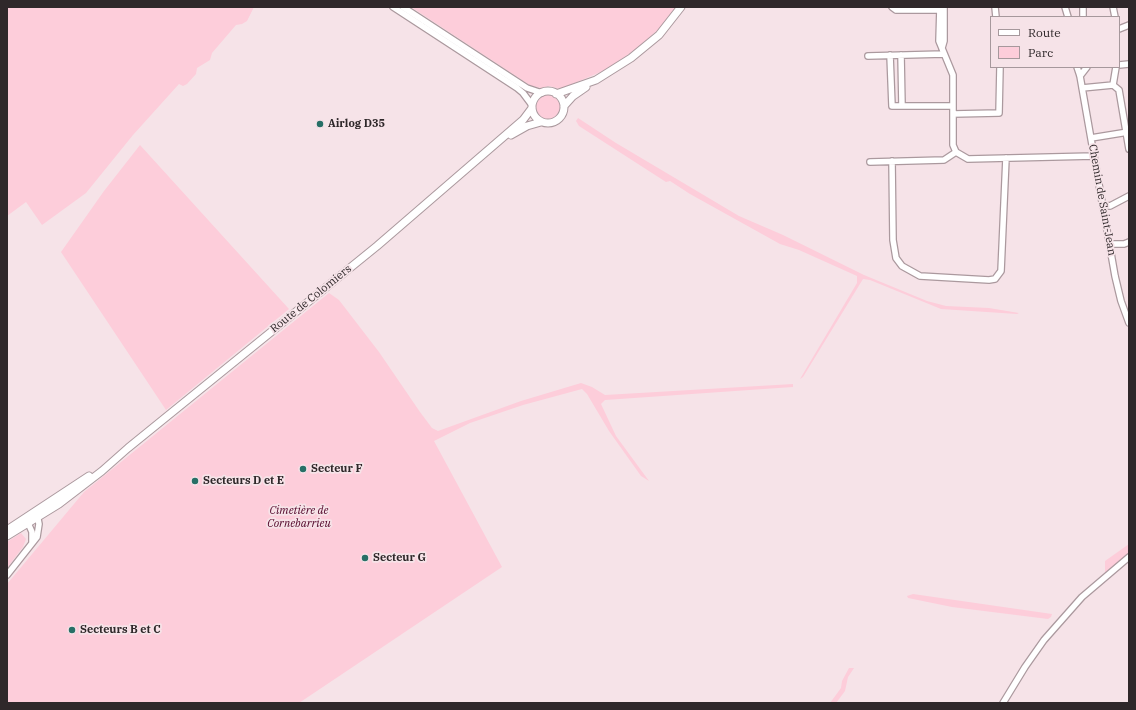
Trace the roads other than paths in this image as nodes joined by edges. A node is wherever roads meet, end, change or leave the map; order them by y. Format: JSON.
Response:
{"nodes":[{"id":1,"x":393,"y":7,"type":"edge"},
{"id":2,"x":403,"y":7,"type":"edge"},
{"id":3,"x":681,"y":7,"type":"edge"},
{"id":4,"x":892,"y":7,"type":"edge"},
{"id":5,"x":942,"y":9,"type":"edge"},
{"id":6,"x":943,"y":51,"type":"junction"},
{"id":7,"x":890,"y":55,"type":"junction"},
{"id":8,"x":901,"y":55,"type":"junction"},
{"id":9,"x":868,"y":56,"type":"dead end"},
{"id":10,"x":1000,"y":68,"type":"edge"},
{"id":11,"x":1077,"y":68,"type":"edge"},
{"id":12,"x":1086,"y":68,"type":"edge"},
{"id":13,"x":1116,"y":68,"type":"edge"},
{"id":14,"x":1080,"y":76,"type":"junction"},
{"id":15,"x":596,"y":80,"type":"junction"},
{"id":16,"x":1114,"y":85,"type":"junction"},
{"id":17,"x":1082,"y":88,"type":"junction"},
{"id":18,"x":542,"y":93,"type":"junction"},
{"id":19,"x":556,"y":94,"type":"junction"},
{"id":20,"x":564,"y":106,"type":"junction"},
{"id":21,"x":902,"y":106,"type":"junction"},
{"id":22,"x":953,"y":106,"type":"junction"},
{"id":23,"x":532,"y":107,"type":"junction"},
{"id":24,"x":953,"y":114,"type":"junction"},
{"id":25,"x":541,"y":122,"type":"junction"},
{"id":26,"x":1128,"y":132,"type":"edge"},
{"id":27,"x":1091,"y":138,"type":"junction"},
{"id":28,"x":491,"y":147,"type":"junction"},
{"id":29,"x":1129,"y":149,"type":"edge"},
{"id":30,"x":956,"y":152,"type":"junction"},
{"id":31,"x":1094,"y":156,"type":"junction"},
{"id":32,"x":1006,"y":158,"type":"junction"},
{"id":33,"x":892,"y":161,"type":"junction"},
{"id":34,"x":870,"y":162,"type":"dead end"},
{"id":35,"x":1129,"y":196,"type":"edge"},
{"id":36,"x":1104,"y":205,"type":"junction"},
{"id":37,"x":1129,"y":242,"type":"edge"},
{"id":38,"x":1110,"y":244,"type":"junction"},
{"id":39,"x":1129,"y":323,"type":"edge"},
{"id":40,"x":33,"y":519,"type":"junction"},
{"id":41,"x":7,"y":530,"type":"edge"},
{"id":42,"x":7,"y":536,"type":"edge"},
{"id":43,"x":32,"y":543,"type":"junction"},
{"id":44,"x":1129,"y":557,"type":"edge"},
{"id":45,"x":7,"y":575,"type":"edge"},
{"id":46,"x":1003,"y":703,"type":"edge"}],
"edges":[{"from":1,"to":23,"type":"street"},
{"from":2,"to":18,"type":"street"},
{"from":3,"to":15,"type":"main road"},
{"from":4,"to":5,"type":"street"},
{"from":5,"to":6,"type":"street"},
{"from":6,"to":8,"type":"street"},
{"from":6,"to":22,"type":"street"},
{"from":7,"to":8,"type":"street"},
{"from":7,"to":9,"type":"street"},
{"from":7,"to":21,"type":"street"},
{"from":8,"to":21,"type":"street"},
{"from":10,"to":24,"type":"street"},
{"from":11,"to":14,"type":"street","name":"Chemin de Saint-Jean"},
{"from":12,"to":14,"type":"street"},
{"from":13,"to":16,"type":"street"},
{"from":14,"to":17,"type":"street","name":"Chemin de Saint-Jean"},
{"from":15,"to":19,"type":"main road"},
{"from":15,"to":20,"type":"main road"},
{"from":16,"to":17,"type":"street"},
{"from":16,"to":26,"type":"street"},
{"from":17,"to":27,"type":"street","name":"Chemin de Saint-Jean"},
{"from":18,"to":19,"type":"main road"},
{"from":18,"to":23,"type":"main road"},
{"from":19,"to":20,"type":"main road"},
{"from":20,"to":25,"type":"main road"},
{"from":21,"to":22,"type":"street"},
{"from":22,"to":24,"type":"street"},
{"from":23,"to":25,"type":"main road"},
{"from":23,"to":28,"type":"main road","name":"Route de Colomiers"},
{"from":24,"to":30,"type":"street"},
{"from":25,"to":28,"type":"main road","name":"Route de Colomiers"},
{"from":26,"to":27,"type":"street"},
{"from":26,"to":29,"type":"street"},
{"from":27,"to":31,"type":"street","name":"Chemin de Saint-Jean"},
{"from":28,"to":40,"type":"main road","name":"Route de Colomiers"},
{"from":30,"to":32,"type":"street"},
{"from":30,"to":33,"type":"street"},
{"from":31,"to":32,"type":"street"},
{"from":31,"to":36,"type":"street","name":"Chemin de Saint-Jean"},
{"from":32,"to":33,"type":"street"},
{"from":33,"to":34,"type":"street"},
{"from":35,"to":36,"type":"street"},
{"from":36,"to":38,"type":"street","name":"Chemin de Saint-Jean"},
{"from":37,"to":38,"type":"street"},
{"from":38,"to":39,"type":"street","name":"Chemin de Saint-Jean"},
{"from":40,"to":41,"type":"main road"},
{"from":40,"to":42,"type":"main road"},
{"from":40,"to":43,"type":"street"},
{"from":40,"to":43,"type":"street"},
{"from":43,"to":45,"type":"street"},
{"from":44,"to":46,"type":"street"}]}
